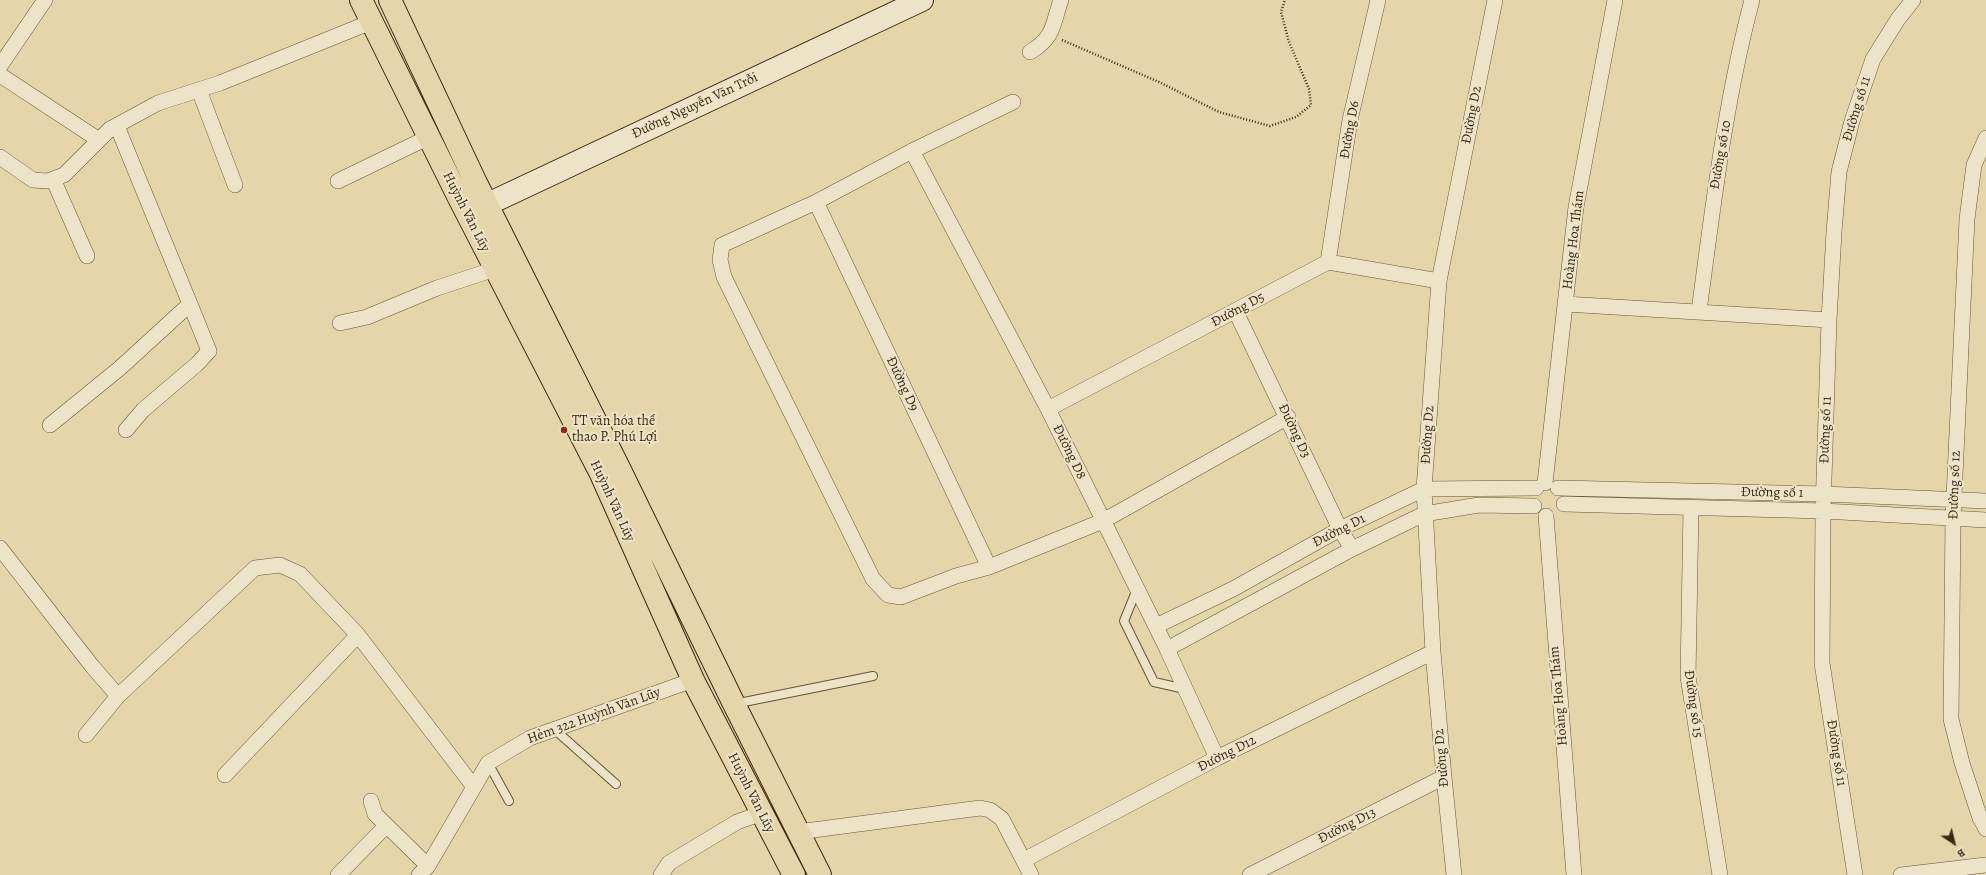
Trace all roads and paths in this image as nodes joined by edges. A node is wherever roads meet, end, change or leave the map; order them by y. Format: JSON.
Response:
{"nodes":[{"id":1,"x":45,"y":0,"type":"edge"},
{"id":2,"x":361,"y":0,"type":"edge"},
{"id":3,"x":390,"y":0,"type":"edge"},
{"id":4,"x":922,"y":0,"type":"edge"},
{"id":5,"x":1061,"y":0,"type":"edge"},
{"id":6,"x":1285,"y":0,"type":"edge"},
{"id":7,"x":1378,"y":0,"type":"edge"},
{"id":8,"x":1495,"y":0,"type":"edge"},
{"id":9,"x":1615,"y":0,"type":"edge"},
{"id":10,"x":1752,"y":0,"type":"edge"},
{"id":11,"x":1913,"y":0,"type":"edge"},
{"id":12,"x":372,"y":22,"type":"junction"},
{"id":13,"x":1051,"y":35,"type":"junction"},
{"id":14,"x":1030,"y":52,"type":"dead end"},
{"id":15,"x":0,"y":66,"type":"edge"},
{"id":16,"x":0,"y":75,"type":"edge"},
{"id":17,"x":199,"y":90,"type":"junction"},
{"id":18,"x":1013,"y":102,"type":"dead end"},
{"id":19,"x":116,"y":126,"type":"junction"},
{"id":20,"x":429,"y":137,"type":"junction"},
{"id":21,"x":1986,"y":138,"type":"edge"},
{"id":22,"x":99,"y":140,"type":"junction"},
{"id":23,"x":912,"y":151,"type":"junction"},
{"id":24,"x":0,"y":157,"type":"edge"},
{"id":25,"x":53,"y":179,"type":"junction"},
{"id":26,"x":338,"y":181,"type":"dead end"},
{"id":27,"x":235,"y":185,"type":"dead end"},
{"id":28,"x":816,"y":202,"type":"junction"},
{"id":29,"x":488,"y":204,"type":"junction"},
{"id":30,"x":468,"y":215,"type":"junction"},
{"id":31,"x":87,"y":256,"type":"dead end"},
{"id":32,"x":1328,"y":262,"type":"junction"},
{"id":33,"x":495,"y":269,"type":"junction"},
{"id":34,"x":1439,"y":281,"type":"junction"},
{"id":35,"x":190,"y":304,"type":"junction"},
{"id":36,"x":1566,"y":304,"type":"junction"},
{"id":37,"x":1699,"y":311,"type":"junction"},
{"id":38,"x":1236,"y":312,"type":"junction"},
{"id":39,"x":1829,"y":320,"type":"junction"},
{"id":40,"x":340,"y":323,"type":"dead end"},
{"id":41,"x":1048,"y":409,"type":"junction"},
{"id":42,"x":1288,"y":417,"type":"junction"},
{"id":43,"x":50,"y":425,"type":"dead end"},
{"id":44,"x":126,"y":430,"type":"dead end"},
{"id":45,"x":1546,"y":486,"type":"junction"},
{"id":46,"x":1424,"y":489,"type":"junction"},
{"id":47,"x":1824,"y":494,"type":"junction"},
{"id":48,"x":1954,"y":500,"type":"junction"},
{"id":49,"x":1986,"y":501,"type":"edge"},
{"id":50,"x":1564,"y":504,"type":"junction"},
{"id":51,"x":1691,"y":508,"type":"junction"},
{"id":52,"x":1540,"y":511,"type":"junction"},
{"id":53,"x":1823,"y":511,"type":"junction"},
{"id":54,"x":1424,"y":514,"type":"junction"},
{"id":55,"x":1953,"y":518,"type":"junction"},
{"id":56,"x":1986,"y":520,"type":"edge"},
{"id":57,"x":1102,"y":521,"type":"junction"},
{"id":58,"x":1340,"y":529,"type":"junction"},
{"id":59,"x":0,"y":548,"type":"edge"},
{"id":60,"x":1352,"y":549,"type":"junction"},
{"id":61,"x":989,"y":567,"type":"junction"},
{"id":62,"x":1232,"y":589,"type":"junction"},
{"id":63,"x":1137,"y":590,"type":"junction"},
{"id":64,"x":1244,"y":606,"type":"junction"},
{"id":65,"x":1156,"y":626,"type":"junction"},
{"id":66,"x":358,"y":635,"type":"junction"},
{"id":67,"x":1167,"y":650,"type":"junction"},
{"id":68,"x":1433,"y":652,"type":"junction"},
{"id":69,"x":873,"y":676,"type":"dead end"},
{"id":70,"x":693,"y":680,"type":"junction"},
{"id":71,"x":1185,"y":689,"type":"junction"},
{"id":72,"x":118,"y":696,"type":"junction"},
{"id":73,"x":734,"y":704,"type":"junction"},
{"id":74,"x":554,"y":729,"type":"junction"},
{"id":75,"x":86,"y":735,"type":"dead end"},
{"id":76,"x":1218,"y":758,"type":"junction"},
{"id":77,"x":488,"y":763,"type":"junction"},
{"id":78,"x":225,"y":774,"type":"dead end"},
{"id":79,"x":1444,"y":777,"type":"junction"},
{"id":80,"x":616,"y":784,"type":"dead end"},
{"id":81,"x":474,"y":787,"type":"junction"},
{"id":82,"x":371,"y":801,"type":"dead end"},
{"id":83,"x":509,"y":801,"type":"dead end"},
{"id":84,"x":762,"y":813,"type":"junction"},
{"id":85,"x":386,"y":826,"type":"junction"},
{"id":86,"x":1986,"y":829,"type":"edge"},
{"id":87,"x":798,"y":832,"type":"junction"},
{"id":88,"x":1024,"y":860,"type":"junction"},
{"id":89,"x":1986,"y":865,"type":"edge"},
{"id":90,"x":423,"y":870,"type":"edge"},
{"id":91,"x":338,"y":875,"type":"edge"},
{"id":92,"x":661,"y":875,"type":"edge"},
{"id":93,"x":794,"y":875,"type":"edge"},
{"id":94,"x":820,"y":875,"type":"edge"},
{"id":95,"x":1031,"y":875,"type":"edge"},
{"id":96,"x":1250,"y":875,"type":"edge"},
{"id":97,"x":1454,"y":875,"type":"edge"},
{"id":98,"x":1574,"y":875,"type":"edge"},
{"id":99,"x":1720,"y":875,"type":"edge"},
{"id":100,"x":1856,"y":875,"type":"edge"},
{"id":101,"x":1901,"y":875,"type":"edge"}],
"edges":[{"from":1,"to":15,"type":"street"},
{"from":2,"to":12,"type":"main road","name":"Huỳnh Văn Lũy"},
{"from":3,"to":29,"type":"main road","name":"Huỳnh Văn Lũy"},
{"from":4,"to":29,"type":"street","name":"Đường Nguyễn Văn Trỗi"},
{"from":5,"to":13,"type":"street"},
{"from":6,"to":13,"type":"path"},
{"from":7,"to":32,"type":"street","name":"Đường D6"},
{"from":8,"to":34,"type":"street","name":"Đường D2"},
{"from":9,"to":36,"type":"street","name":"Hoàng Hoa Thám"},
{"from":10,"to":37,"type":"street","name":"Đường số 10"},
{"from":11,"to":39,"type":"street","name":"Đường số 11"},
{"from":12,"to":17,"type":"street"},
{"from":12,"to":20,"type":"main road","name":"Huỳnh Văn Lũy"},
{"from":13,"to":14,"type":"street"},
{"from":16,"to":22,"type":"street"},
{"from":17,"to":19,"type":"street"},
{"from":17,"to":27,"type":"street"},
{"from":18,"to":23,"type":"street"},
{"from":19,"to":22,"type":"street"},
{"from":19,"to":35,"type":"street"},
{"from":20,"to":26,"type":"street"},
{"from":20,"to":30,"type":"main road","name":"Huỳnh Văn Lũy"},
{"from":21,"to":48,"type":"street","name":"Đường số 12"},
{"from":22,"to":25,"type":"street"},
{"from":23,"to":28,"type":"street"},
{"from":23,"to":41,"type":"street","name":"Đường D8"},
{"from":24,"to":25,"type":"street"},
{"from":25,"to":31,"type":"street"},
{"from":28,"to":61,"type":"street","name":"Đường D9"},
{"from":28,"to":61,"type":"street"},
{"from":29,"to":30,"type":"street","name":"Đường Nguyễn Văn Trỗi"},
{"from":29,"to":73,"type":"main road","name":"Huỳnh Văn Lũy"},
{"from":30,"to":33,"type":"main road","name":"Huỳnh Văn Lũy"},
{"from":32,"to":34,"type":"street"},
{"from":32,"to":38,"type":"street","name":"Đường D5"},
{"from":33,"to":40,"type":"street"},
{"from":33,"to":70,"type":"main road","name":"Huỳnh Văn Lũy"},
{"from":34,"to":46,"type":"street","name":"Đường D2"},
{"from":35,"to":43,"type":"street"},
{"from":35,"to":44,"type":"street"},
{"from":36,"to":37,"type":"street"},
{"from":36,"to":45,"type":"street","name":"Hoàng Hoa Thám"},
{"from":37,"to":39,"type":"street"},
{"from":38,"to":41,"type":"street","name":"Đường D5"},
{"from":38,"to":42,"type":"street","name":"Đường D3"},
{"from":39,"to":47,"type":"street","name":"Đường số 11"},
{"from":41,"to":57,"type":"street","name":"Đường D8"},
{"from":42,"to":57,"type":"street"},
{"from":42,"to":58,"type":"street","name":"Đường D3"},
{"from":45,"to":46,"type":"street","name":"Đường D1"},
{"from":45,"to":47,"type":"street","name":"Đường số 1"},
{"from":45,"to":50,"type":"street"},
{"from":45,"to":52,"type":"street"},
{"from":46,"to":54,"type":"street","name":"Đường D2"},
{"from":46,"to":58,"type":"street","name":"Đường D1"},
{"from":47,"to":48,"type":"street","name":"Đường số 1"},
{"from":47,"to":53,"type":"street","name":"Đường số 11"},
{"from":48,"to":49,"type":"street","name":"Đường số 1"},
{"from":48,"to":55,"type":"street","name":"Đường số 12"},
{"from":50,"to":51,"type":"street","name":"Đường số 1"},
{"from":50,"to":52,"type":"street"},
{"from":51,"to":53,"type":"street","name":"Đường số 1"},
{"from":51,"to":99,"type":"street","name":"Đường số 15"},
{"from":52,"to":54,"type":"street","name":"Đường D1"},
{"from":52,"to":98,"type":"street","name":"Hoàng Hoa Thám"},
{"from":53,"to":55,"type":"street","name":"Đường số 1"},
{"from":53,"to":100,"type":"street","name":"Đường số 11"},
{"from":54,"to":60,"type":"street","name":"Đường D1"},
{"from":54,"to":68,"type":"street","name":"Đường D2"},
{"from":55,"to":56,"type":"street","name":"Đường số 1"},
{"from":55,"to":86,"type":"street","name":"Đường số 12"},
{"from":57,"to":61,"type":"street"},
{"from":57,"to":63,"type":"street","name":"Đường D8"},
{"from":58,"to":60,"type":"street","name":"Đường D3"},
{"from":58,"to":62,"type":"street","name":"Đường D1"},
{"from":59,"to":72,"type":"street"},
{"from":60,"to":64,"type":"street","name":"Đường D1"},
{"from":62,"to":64,"type":"street"},
{"from":62,"to":65,"type":"street","name":"Đường D1"},
{"from":63,"to":65,"type":"street","name":"Đường D8"},
{"from":63,"to":71,"type":"lane"},
{"from":64,"to":67,"type":"street","name":"Đường D1"},
{"from":65,"to":67,"type":"street","name":"Đường D8"},
{"from":66,"to":72,"type":"street"},
{"from":66,"to":78,"type":"street"},
{"from":66,"to":81,"type":"street"},
{"from":67,"to":71,"type":"street","name":"Đường D8"},
{"from":68,"to":76,"type":"street","name":"Đường D12"},
{"from":68,"to":79,"type":"street","name":"Đường D2"},
{"from":69,"to":73,"type":"lane"},
{"from":70,"to":74,"type":"street","name":"Hẻm 322 Huỳnh Văn Lũy"},
{"from":70,"to":84,"type":"main road","name":"Huỳnh Văn Lũy"},
{"from":71,"to":76,"type":"street","name":"Đường D8"},
{"from":72,"to":75,"type":"street"},
{"from":73,"to":87,"type":"main road","name":"Huỳnh Văn Lũy"},
{"from":74,"to":77,"type":"street","name":"Hẻm 322 Huỳnh Văn Lũy"},
{"from":74,"to":80,"type":"lane"},
{"from":76,"to":88,"type":"street","name":"Đường D12"},
{"from":77,"to":81,"type":"street","name":"Hẻm 322 Huỳnh Văn Lũy"},
{"from":77,"to":83,"type":"lane"},
{"from":79,"to":96,"type":"street","name":"Đường D13"},
{"from":79,"to":97,"type":"street","name":"Đường D2"},
{"from":81,"to":90,"type":"street","name":"Hẻm 322 Huỳnh Văn Lũy"},
{"from":82,"to":85,"type":"street"},
{"from":84,"to":92,"type":"street"},
{"from":84,"to":93,"type":"main road","name":"Huỳnh Văn Lũy"},
{"from":85,"to":90,"type":"street"},
{"from":85,"to":91,"type":"street"},
{"from":87,"to":88,"type":"street"},
{"from":87,"to":94,"type":"main road","name":"Huỳnh Văn Lũy"},
{"from":88,"to":95,"type":"street"},
{"from":89,"to":101,"type":"street"}]}
